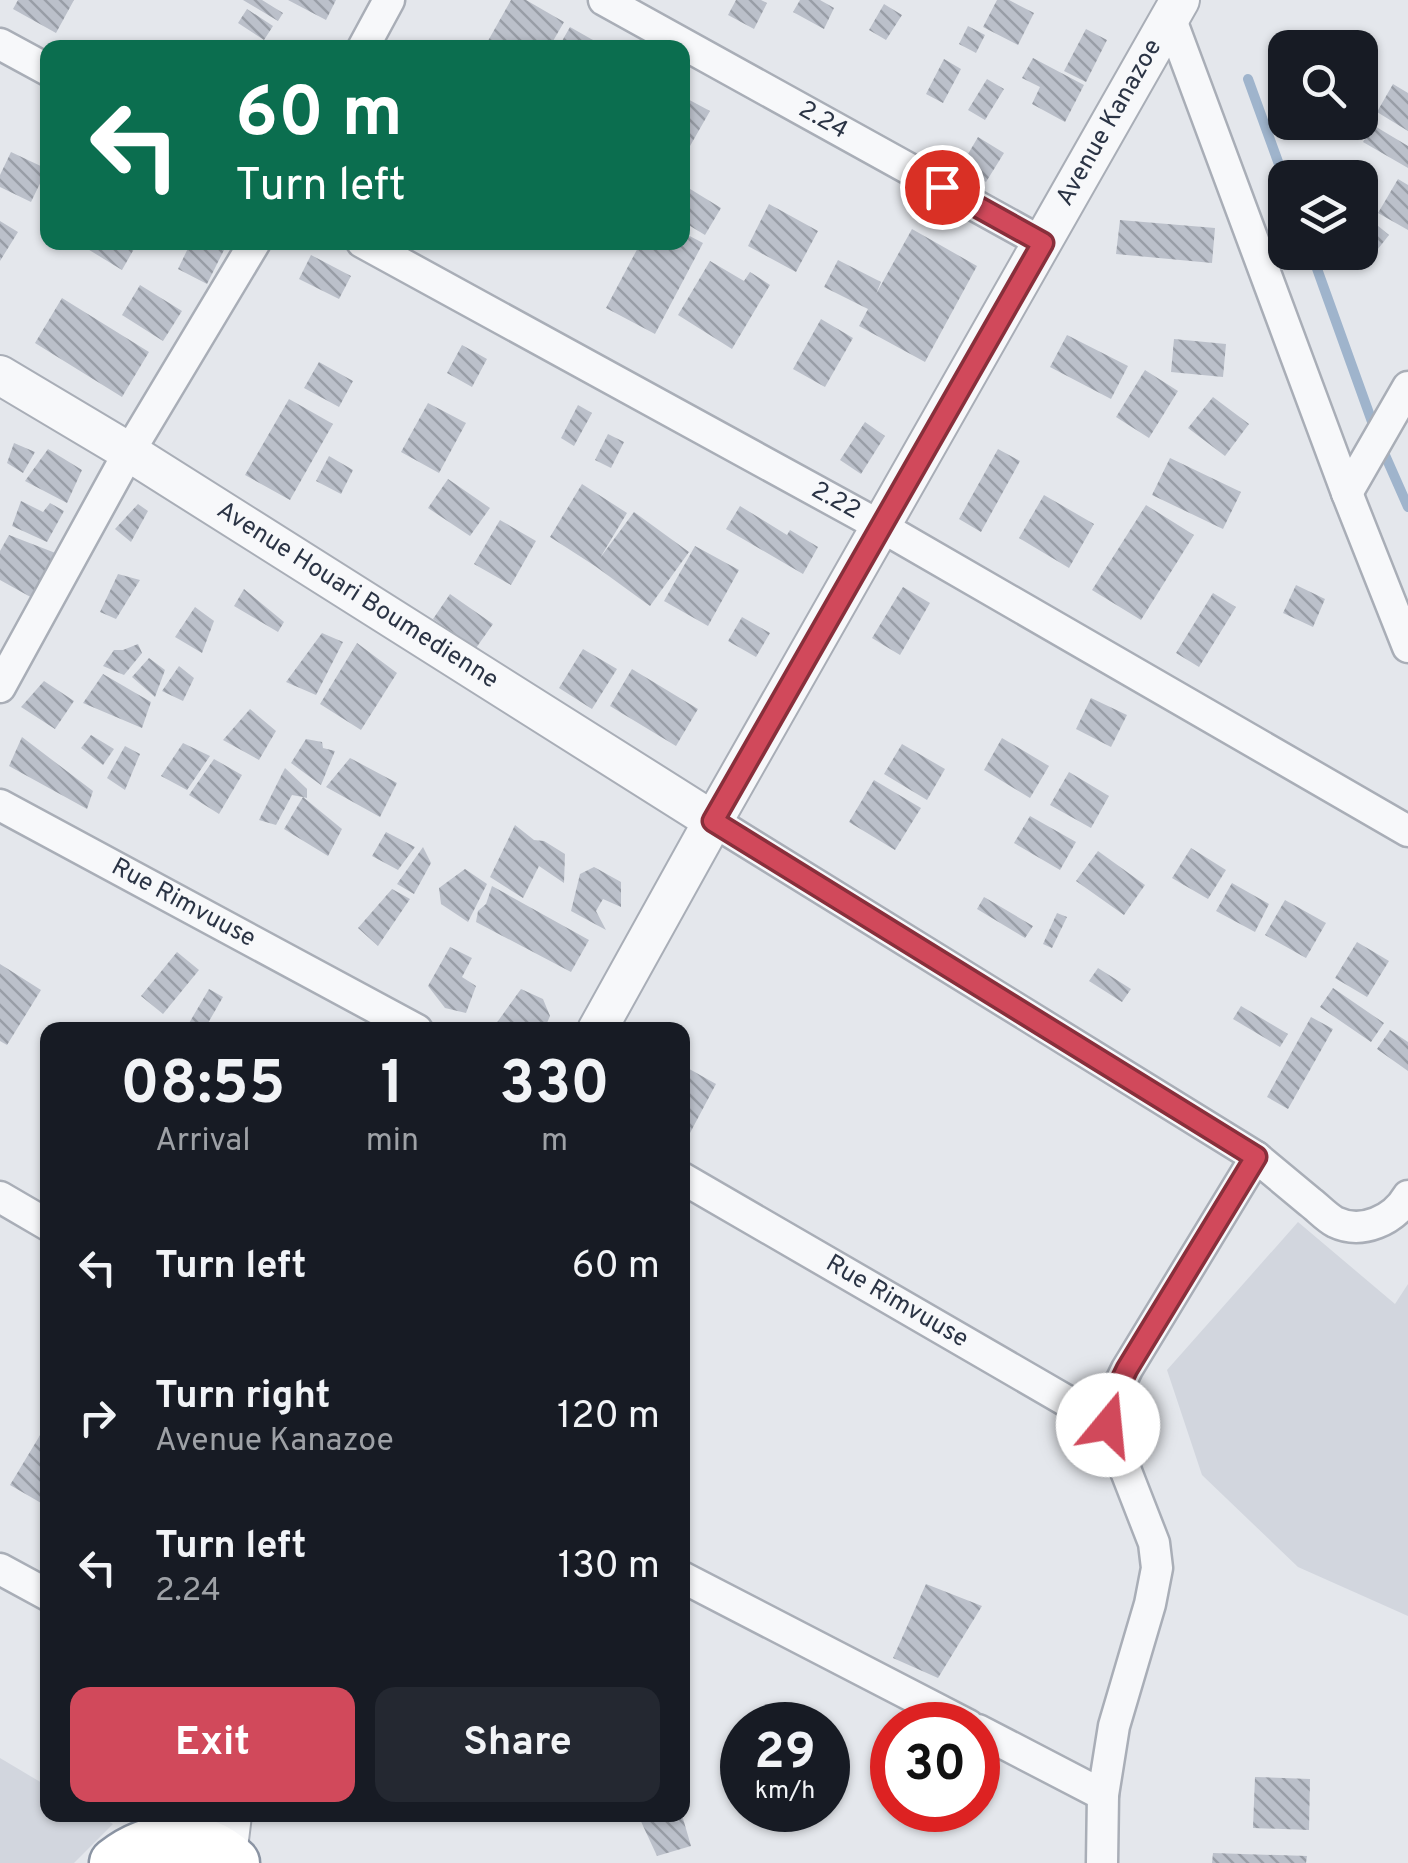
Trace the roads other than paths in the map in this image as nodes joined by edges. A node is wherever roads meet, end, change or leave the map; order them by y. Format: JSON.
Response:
{"nodes":[{"id":1,"x":389,"y":0,"type":"edge"},
{"id":2,"x":604,"y":0,"type":"edge"},
{"id":3,"x":1176,"y":9,"type":"edge"},
{"id":4,"x":368,"y":40,"type":"edge"},
{"id":5,"x":676,"y":40,"type":"edge"},
{"id":6,"x":0,"y":44,"type":"edge"},
{"id":7,"x":690,"y":48,"type":"edge"},
{"id":8,"x":40,"y":66,"type":"edge"},
{"id":9,"x":1043,"y":243,"type":"junction"},
{"id":10,"x":250,"y":250,"type":"edge"},
{"id":11,"x":377,"y":250,"type":"edge"},
{"id":12,"x":0,"y":375,"type":"edge"},
{"id":13,"x":1408,"y":387,"type":"edge"},
{"id":14,"x":129,"y":452,"type":"junction"},
{"id":15,"x":1347,"y":493,"type":"junction"},
{"id":16,"x":882,"y":527,"type":"junction"},
{"id":17,"x":1408,"y":647,"type":"edge"},
{"id":18,"x":0,"y":687,"type":"edge"},
{"id":19,"x":0,"y":804,"type":"edge"},
{"id":20,"x":713,"y":821,"type":"junction"},
{"id":21,"x":1408,"y":831,"type":"edge"},
{"id":22,"x":402,"y":1022,"type":"edge"},
{"id":23,"x":601,"y":1022,"type":"edge"},
{"id":24,"x":1256,"y":1157,"type":"junction"},
{"id":25,"x":690,"y":1183,"type":"edge"},
{"id":26,"x":1408,"y":1196,"type":"edge"},
{"id":27,"x":0,"y":1197,"type":"edge"},
{"id":28,"x":40,"y":1220,"type":"edge"},
{"id":29,"x":1108,"y":1425,"type":"junction"},
{"id":30,"x":0,"y":1568,"type":"edge"},
{"id":31,"x":690,"y":1581,"type":"edge"},
{"id":32,"x":40,"y":1590,"type":"edge"},
{"id":33,"x":924,"y":1702,"type":"edge"},
{"id":34,"x":1000,"y":1742,"type":"edge"},
{"id":35,"x":1102,"y":1795,"type":"junction"},
{"id":36,"x":132,"y":1844,"type":"edge"},
{"id":37,"x":231,"y":1845,"type":"edge"},
{"id":38,"x":1102,"y":1863,"type":"edge"}],
"edges":[{"from":1,"to":4,"type":"street"},
{"from":2,"to":5,"type":"street","name":"2.24"},
{"from":3,"to":9,"type":"street","name":"Avenue Kanazoe"},
{"from":3,"to":15,"type":"street"},
{"from":6,"to":8,"type":"street"},
{"from":7,"to":9,"type":"street","name":"2.24"},
{"from":9,"to":16,"type":"street","name":"Avenue Kanazoe"},
{"from":10,"to":14,"type":"street"},
{"from":11,"to":16,"type":"street","name":"2.22"},
{"from":12,"to":14,"type":"street","name":"Avenue Houari Boumedienne"},
{"from":13,"to":15,"type":"street"},
{"from":14,"to":18,"type":"street"},
{"from":14,"to":20,"type":"street","name":"Avenue Houari Boumedienne"},
{"from":15,"to":17,"type":"street"},
{"from":16,"to":20,"type":"street","name":"Avenue Kanazoe"},
{"from":16,"to":21,"type":"street","name":"2.22"},
{"from":19,"to":22,"type":"street","name":"Rue Rimvuuse"},
{"from":20,"to":23,"type":"street","name":"Avenue Kanazoe"},
{"from":20,"to":24,"type":"street"},
{"from":24,"to":26,"type":"street"},
{"from":24,"to":29,"type":"street"},
{"from":25,"to":29,"type":"street","name":"Rue Rimvuuse"},
{"from":27,"to":28,"type":"street"},
{"from":29,"to":35,"type":"street"},
{"from":30,"to":32,"type":"street"},
{"from":31,"to":33,"type":"street"},
{"from":34,"to":35,"type":"street"},
{"from":35,"to":38,"type":"street"},
{"from":36,"to":37,"type":"highway"}]}
